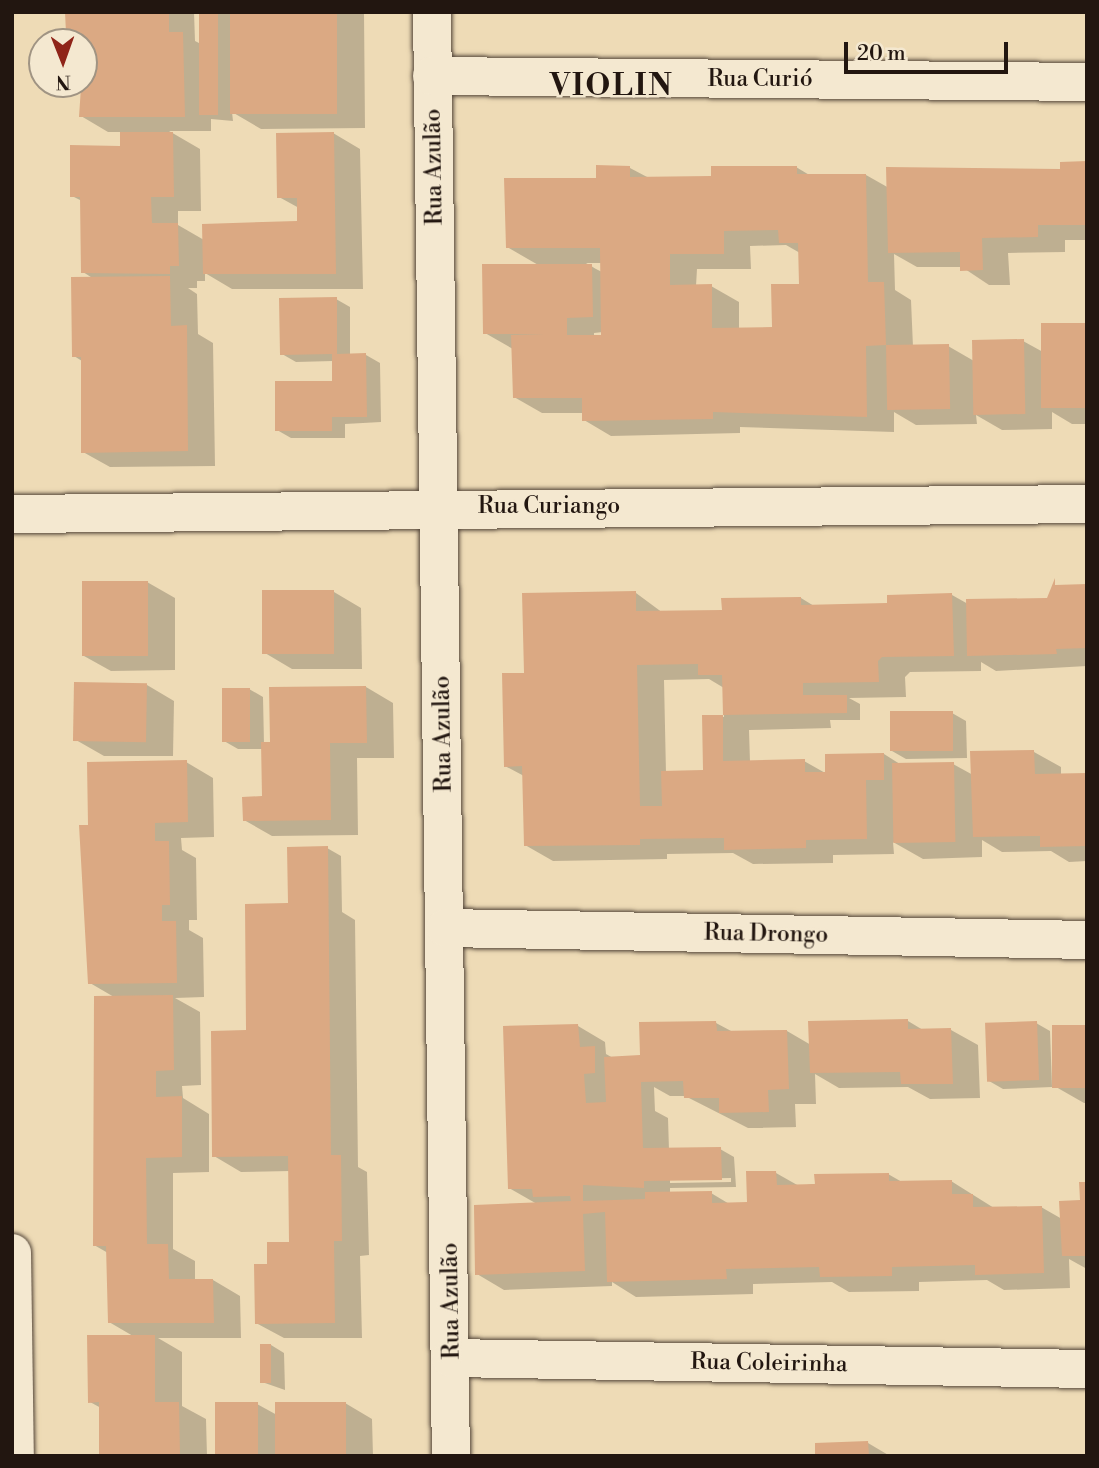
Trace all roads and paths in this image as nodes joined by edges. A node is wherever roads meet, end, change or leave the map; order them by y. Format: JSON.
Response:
{"nodes":[{"id":1,"x":432,"y":12,"type":"edge"},
{"id":2,"x":432,"y":76,"type":"junction"},
{"id":3,"x":1087,"y":82,"type":"edge"},
{"id":4,"x":1087,"y":504,"type":"edge"},
{"id":5,"x":439,"y":507,"type":"junction"},
{"id":6,"x":12,"y":514,"type":"edge"},
{"id":7,"x":446,"y":928,"type":"junction"},
{"id":8,"x":1087,"y":940,"type":"edge"},
{"id":9,"x":12,"y":1253,"type":"edge"},
{"id":10,"x":452,"y":1358,"type":"junction"},
{"id":11,"x":1087,"y":1369,"type":"edge"},
{"id":12,"x":15,"y":1456,"type":"edge"},
{"id":13,"x":451,"y":1456,"type":"edge"}],
"edges":[{"from":1,"to":2,"type":"street","name":"Rua Azulão"},
{"from":2,"to":3,"type":"street","name":"Rua Curió"},
{"from":2,"to":5,"type":"street","name":"Rua Azulão"},
{"from":4,"to":5,"type":"street","name":"Rua Curiango"},
{"from":5,"to":6,"type":"street","name":"Rua Curiango"},
{"from":5,"to":7,"type":"street","name":"Rua Azulão"},
{"from":7,"to":8,"type":"street","name":"Rua Drongo"},
{"from":7,"to":10,"type":"street","name":"Rua Azulão"},
{"from":9,"to":12,"type":"street"},
{"from":10,"to":11,"type":"street","name":"Rua Coleirinha"},
{"from":10,"to":13,"type":"street","name":"Rua Azulão"}]}
